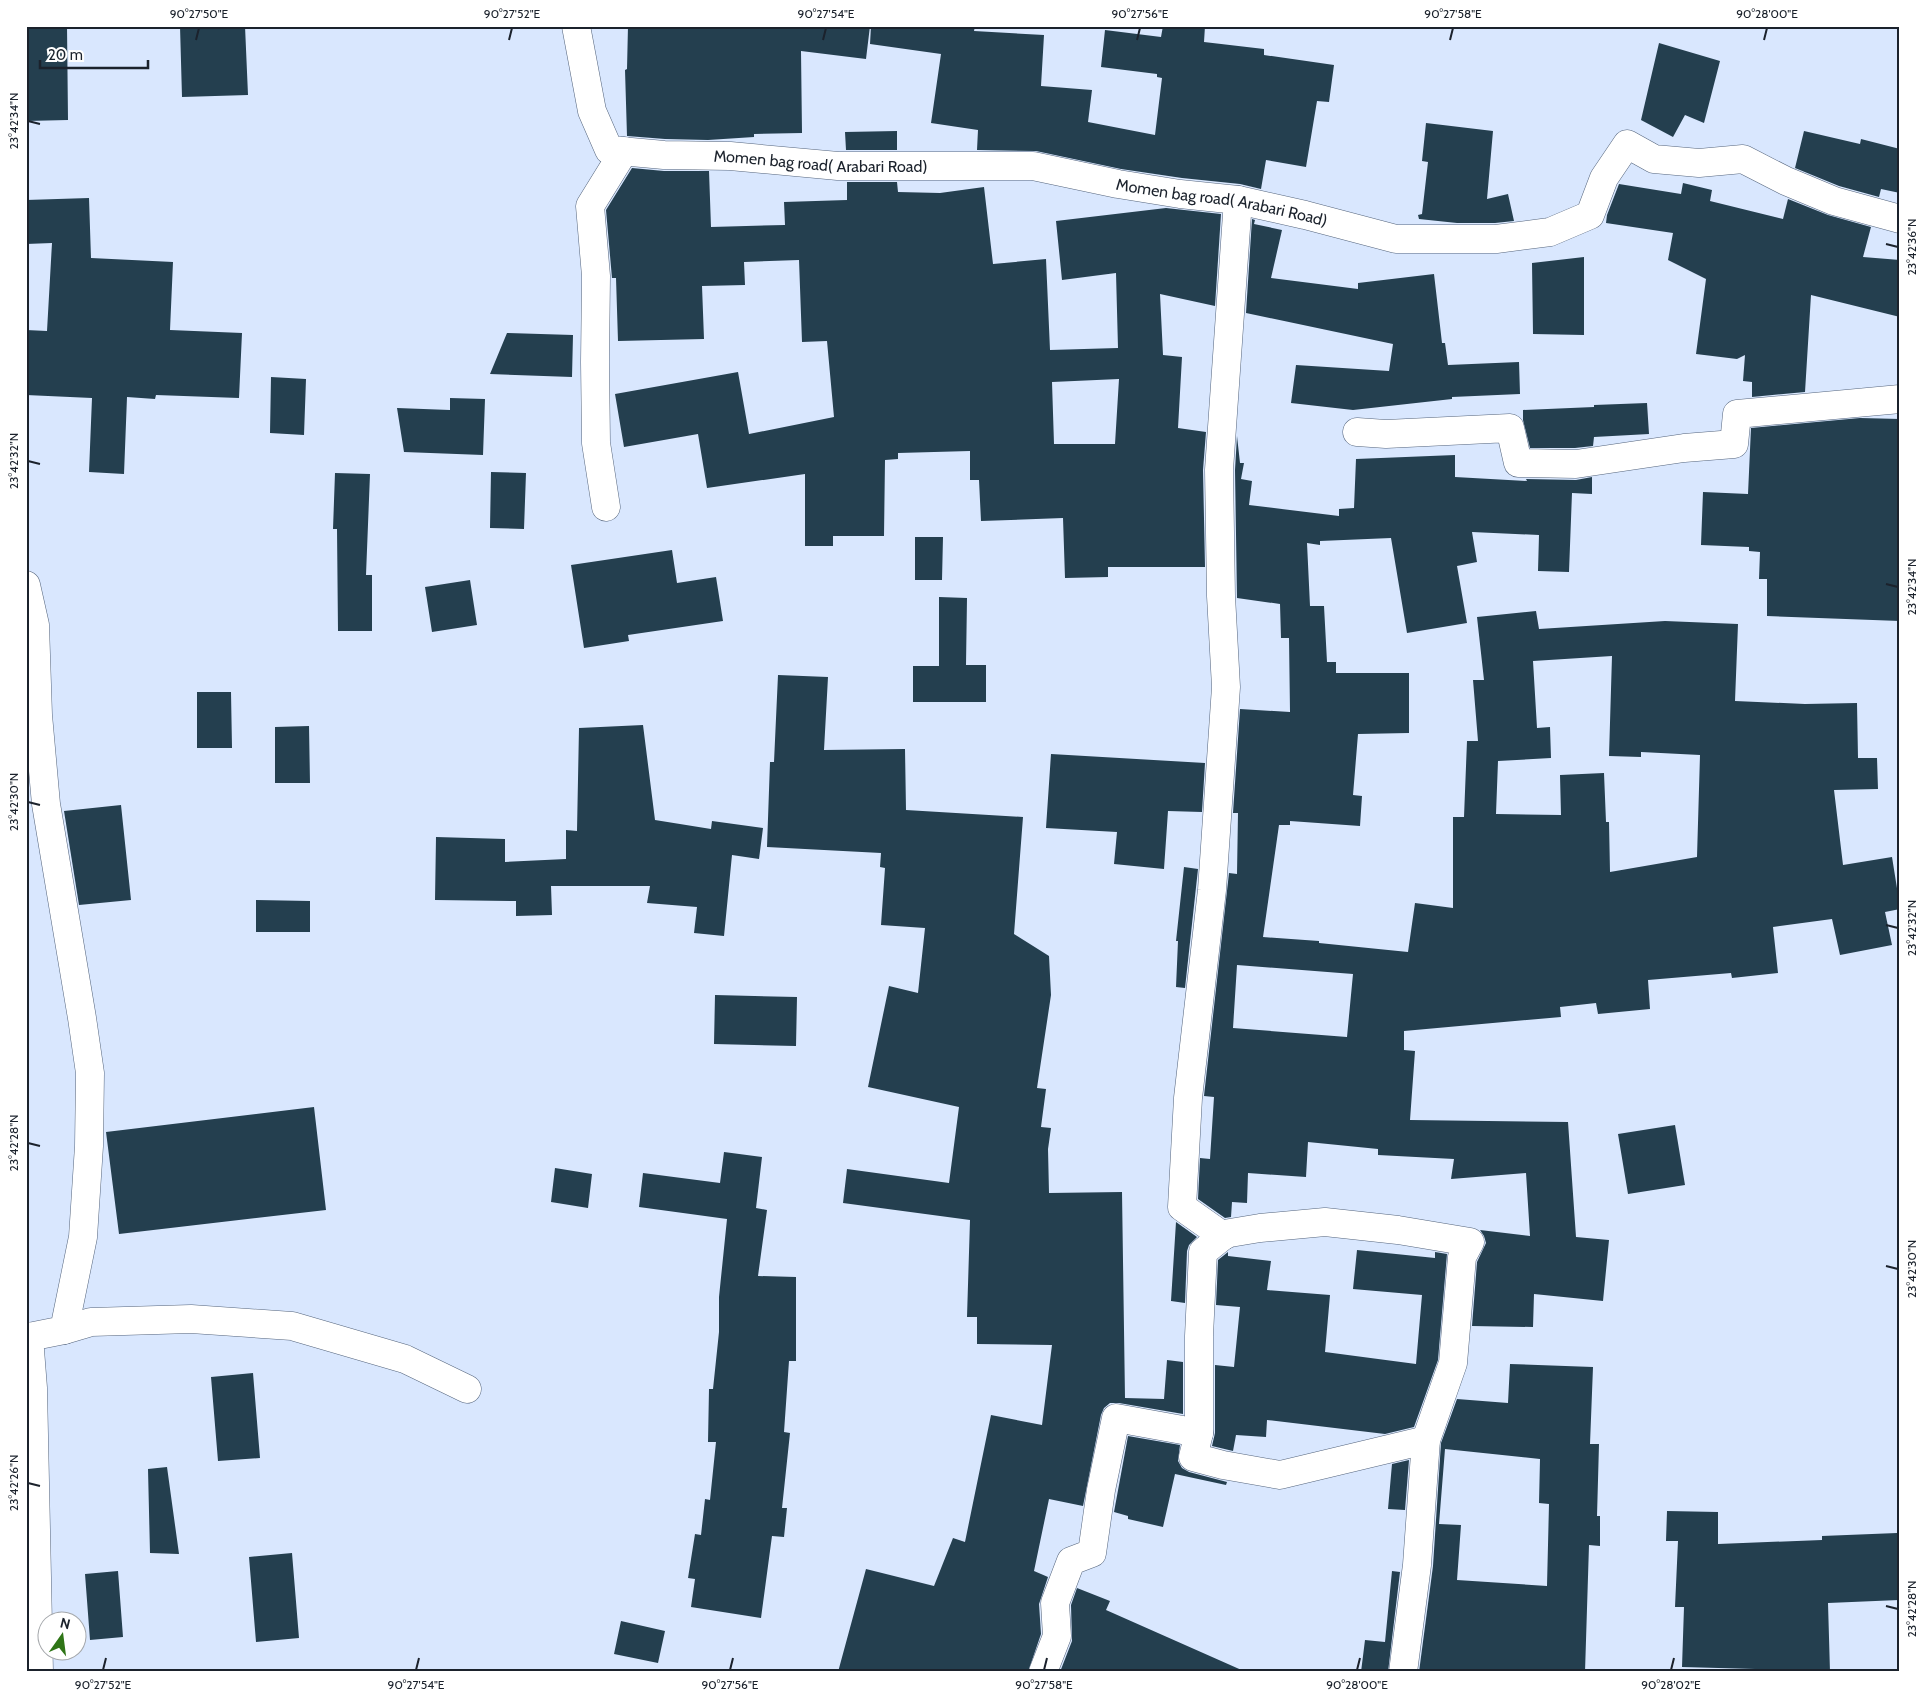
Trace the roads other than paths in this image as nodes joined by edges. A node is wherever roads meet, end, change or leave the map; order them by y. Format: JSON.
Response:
{"nodes":[{"id":1,"x":576,"y":26,"type":"edge"},
{"id":2,"x":624,"y":151,"type":"junction"},
{"id":3,"x":1238,"y":200,"type":"junction"},
{"id":4,"x":1900,"y":219,"type":"edge"},
{"id":5,"x":1900,"y":399,"type":"edge"},
{"id":6,"x":1357,"y":432,"type":"dead end"},
{"id":7,"x":606,"y":507,"type":"dead end"},
{"id":8,"x":26,"y":585,"type":"edge"},
{"id":9,"x":1223,"y":1236,"type":"junction"},
{"id":10,"x":64,"y":1330,"type":"junction"},
{"id":11,"x":28,"y":1337,"type":"edge"},
{"id":12,"x":467,"y":1389,"type":"dead end"},
{"id":13,"x":1199,"y":1433,"type":"junction"},
{"id":14,"x":1426,"y":1440,"type":"junction"},
{"id":15,"x":39,"y":1672,"type":"edge"},
{"id":16,"x":1043,"y":1672,"type":"edge"},
{"id":17,"x":1403,"y":1672,"type":"edge"}],
"edges":[{"from":1,"to":2,"type":"street","name":"Momen bag road( Arabari Road)"},
{"from":2,"to":3,"type":"street","name":"Momen bag road( Arabari Road)"},
{"from":2,"to":7,"type":"street"},
{"from":3,"to":4,"type":"street","name":"Momen bag road( Arabari Road)"},
{"from":3,"to":9,"type":"street"},
{"from":5,"to":6,"type":"street"},
{"from":8,"to":10,"type":"street"},
{"from":9,"to":13,"type":"street"},
{"from":9,"to":14,"type":"street"},
{"from":10,"to":11,"type":"street"},
{"from":10,"to":12,"type":"street"},
{"from":11,"to":15,"type":"street"},
{"from":13,"to":14,"type":"street"},
{"from":13,"to":16,"type":"street"},
{"from":14,"to":17,"type":"street"}]}
